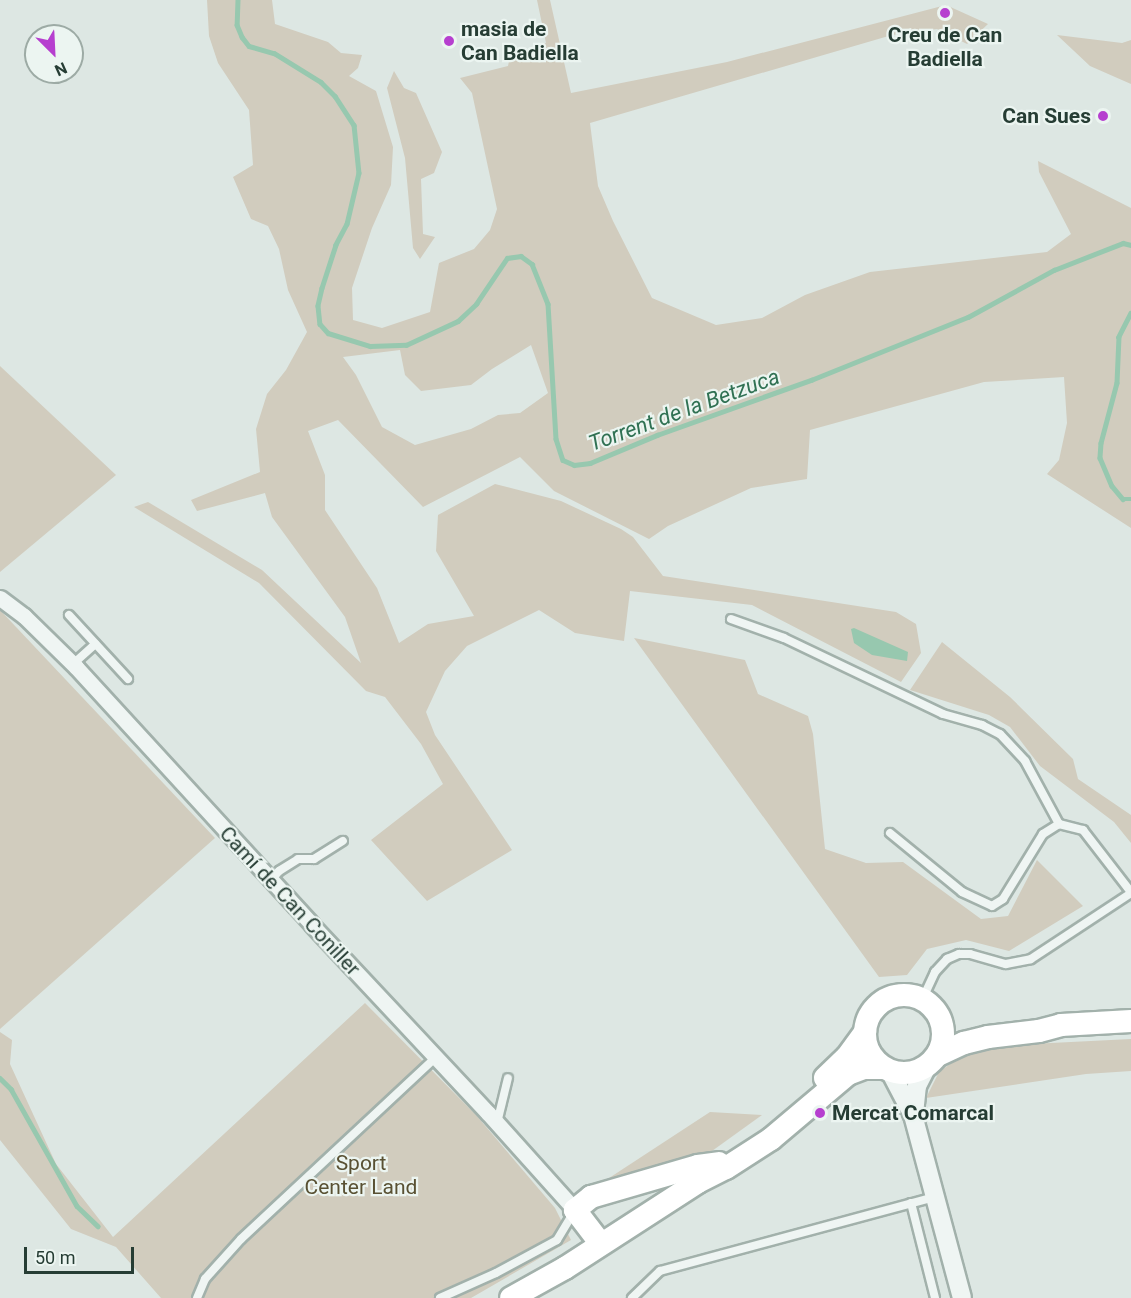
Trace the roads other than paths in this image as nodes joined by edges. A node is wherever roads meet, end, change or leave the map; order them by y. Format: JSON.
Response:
{"nodes":[{"id":1,"x":0,"y":598,"type":"edge"},
{"id":2,"x":69,"y":615,"type":"dead end"},
{"id":3,"x":731,"y":619,"type":"dead end"},
{"id":4,"x":95,"y":644,"type":"junction"},
{"id":5,"x":73,"y":664,"type":"junction"},
{"id":6,"x":128,"y":680,"type":"dead end"},
{"id":7,"x":1059,"y":824,"type":"junction"},
{"id":8,"x":890,"y":833,"type":"dead end"},
{"id":9,"x":343,"y":841,"type":"dead end"},
{"id":10,"x":271,"y":880,"type":"junction"},
{"id":11,"x":1131,"y":892,"type":"edge"},
{"id":12,"x":929,"y":1006,"type":"junction"},
{"id":13,"x":1131,"y":1021,"type":"edge"},
{"id":14,"x":1060,"y":1025,"type":"junction"},
{"id":15,"x":865,"y":1032,"type":"junction"},
{"id":16,"x":436,"y":1057,"type":"junction"},
{"id":17,"x":932,"y":1060,"type":"junction"},
{"id":18,"x":886,"y":1070,"type":"junction"},
{"id":19,"x":508,"y":1078,"type":"dead end"},
{"id":20,"x":913,"y":1115,"type":"junction"},
{"id":21,"x":497,"y":1123,"type":"junction"},
{"id":22,"x":719,"y":1163,"type":"junction"},
{"id":23,"x":698,"y":1182,"type":"junction"},
{"id":24,"x":935,"y":1196,"type":"junction"},
{"id":25,"x":910,"y":1203,"type":"junction"},
{"id":26,"x":575,"y":1210,"type":"junction"},
{"id":27,"x":601,"y":1244,"type":"junction"},
{"id":28,"x":197,"y":1298,"type":"edge"},
{"id":29,"x":440,"y":1298,"type":"edge"},
{"id":30,"x":511,"y":1298,"type":"edge"},
{"id":31,"x":632,"y":1298,"type":"edge"},
{"id":32,"x":935,"y":1298,"type":"edge"},
{"id":33,"x":962,"y":1298,"type":"edge"}],
"edges":[{"from":1,"to":5,"type":"street","name":"Camí de Can Coniller"},
{"from":2,"to":4,"type":"lane"},
{"from":3,"to":7,"type":"lane"},
{"from":4,"to":5,"type":"lane"},
{"from":4,"to":6,"type":"lane"},
{"from":5,"to":10,"type":"street","name":"Camí de Can Coniller"},
{"from":7,"to":8,"type":"lane"},
{"from":7,"to":11,"type":"lane"},
{"from":9,"to":10,"type":"lane"},
{"from":10,"to":16,"type":"street","name":"Camí de Can Coniller"},
{"from":11,"to":12,"type":"lane"},
{"from":12,"to":14,"type":"main road"},
{"from":12,"to":15,"type":"main road"},
{"from":12,"to":17,"type":"main road"},
{"from":13,"to":14,"type":"main road"},
{"from":14,"to":17,"type":"main road"},
{"from":15,"to":18,"type":"main road"},
{"from":15,"to":22,"type":"main road"},
{"from":16,"to":21,"type":"street","name":"Camí de Can Coniller"},
{"from":16,"to":28,"type":"lane"},
{"from":17,"to":18,"type":"main road"},
{"from":17,"to":20,"type":"street"},
{"from":18,"to":20,"type":"street"},
{"from":18,"to":23,"type":"main road"},
{"from":19,"to":21,"type":"lane"},
{"from":20,"to":24,"type":"street"},
{"from":21,"to":26,"type":"street","name":"Camí de Can Coniller"},
{"from":22,"to":23,"type":"main road"},
{"from":22,"to":26,"type":"main road"},
{"from":23,"to":27,"type":"main road"},
{"from":24,"to":25,"type":"lane"},
{"from":24,"to":33,"type":"street"},
{"from":25,"to":31,"type":"lane"},
{"from":25,"to":32,"type":"lane"},
{"from":26,"to":27,"type":"main road"},
{"from":26,"to":29,"type":"lane"},
{"from":27,"to":30,"type":"main road"}]}
